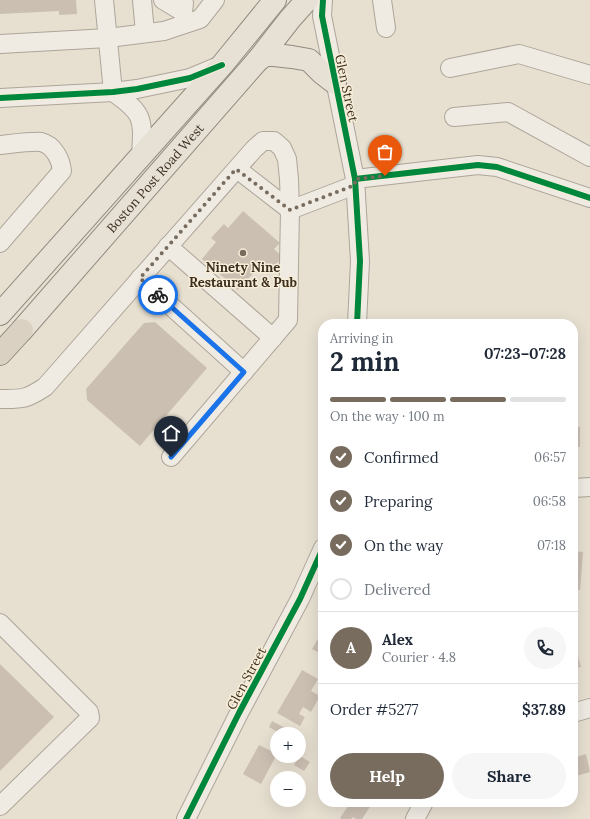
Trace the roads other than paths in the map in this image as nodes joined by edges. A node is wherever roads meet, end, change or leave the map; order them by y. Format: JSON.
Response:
{"nodes":[{"id":1,"x":104,"y":0,"type":"edge"},
{"id":2,"x":142,"y":0,"type":"edge"},
{"id":3,"x":164,"y":0,"type":"edge"},
{"id":4,"x":214,"y":0,"type":"edge"},
{"id":5,"x":275,"y":0,"type":"edge"},
{"id":6,"x":307,"y":0,"type":"edge"},
{"id":7,"x":323,"y":0,"type":"edge"},
{"id":8,"x":382,"y":0,"type":"edge"},
{"id":9,"x":183,"y":6,"type":"edge"},
{"id":10,"x":386,"y":28,"type":"dead end"},
{"id":11,"x":145,"y":33,"type":"junction"},
{"id":12,"x":108,"y":38,"type":"junction"},
{"id":13,"x":0,"y":44,"type":"edge"},
{"id":14,"x":258,"y":60,"type":"junction"},
{"id":15,"x":222,"y":65,"type":"junction"},
{"id":16,"x":450,"y":68,"type":"dead end"},
{"id":17,"x":590,"y":75,"type":"edge"},
{"id":18,"x":335,"y":83,"type":"junction"},
{"id":19,"x":113,"y":92,"type":"junction"},
{"id":20,"x":0,"y":98,"type":"edge"},
{"id":21,"x":454,"y":117,"type":"dead end"},
{"id":22,"x":0,"y":145,"type":"edge"},
{"id":23,"x":141,"y":157,"type":"junction"},
{"id":24,"x":590,"y":157,"type":"edge"},
{"id":25,"x":236,"y":169,"type":"junction"},
{"id":26,"x":355,"y":182,"type":"junction"},
{"id":27,"x":590,"y":198,"type":"edge"},
{"id":28,"x":290,"y":210,"type":"junction"},
{"id":29,"x":0,"y":243,"type":"edge"},
{"id":30,"x":168,"y":246,"type":"junction"},
{"id":31,"x":140,"y":278,"type":"junction"},
{"id":32,"x":0,"y":314,"type":"edge"},
{"id":33,"x":357,"y":319,"type":"edge"},
{"id":34,"x":22,"y":330,"type":"joint"},
{"id":35,"x":273,"y":338,"type":"junction"},
{"id":36,"x":0,"y":354,"type":"edge"},
{"id":37,"x":244,"y":372,"type":"junction"},
{"id":38,"x":1,"y":396,"type":"edge"},
{"id":39,"x":171,"y":457,"type":"dead end"},
{"id":40,"x":590,"y":487,"type":"edge"},
{"id":41,"x":578,"y":488,"type":"edge"},
{"id":42,"x":318,"y":559,"type":"edge"},
{"id":43,"x":0,"y":623,"type":"edge"},
{"id":44,"x":590,"y":708,"type":"edge"},
{"id":45,"x":578,"y":712,"type":"edge"},
{"id":46,"x":0,"y":806,"type":"edge"},
{"id":47,"x":421,"y":807,"type":"edge"},
{"id":48,"x":186,"y":819,"type":"edge"},
{"id":49,"x":415,"y":819,"type":"edge"}],
"edges":[{"from":1,"to":12,"type":"street"},
{"from":2,"to":11,"type":"street"},
{"from":3,"to":9,"type":"street"},
{"from":4,"to":11,"type":"street"},
{"from":5,"to":15,"type":"main road","name":"Boston Post Road West"},
{"from":6,"to":14,"type":"main road","name":"Boston Post Road West"},
{"from":7,"to":18,"type":"street","name":"Glen Street"},
{"from":8,"to":10,"type":"street"},
{"from":11,"to":12,"type":"street"},
{"from":12,"to":13,"type":"street"},
{"from":12,"to":19,"type":"street"},
{"from":14,"to":18,"type":"main road"},
{"from":14,"to":34,"type":"main road","name":"Boston Post Road West"},
{"from":15,"to":19,"type":"street"},
{"from":15,"to":23,"type":"main road","name":"Boston Post Road West"},
{"from":16,"to":17,"type":"street"},
{"from":18,"to":26,"type":"street","name":"Glen Street"},
{"from":19,"to":20,"type":"street"},
{"from":19,"to":23,"type":"street"},
{"from":21,"to":24,"type":"street"},
{"from":22,"to":29,"type":"street"},
{"from":23,"to":32,"type":"main road","name":"Boston Post Road West"},
{"from":25,"to":28,"type":"street"},
{"from":25,"to":28,"type":"street"},
{"from":25,"to":30,"type":"street"},
{"from":26,"to":27,"type":"street"},
{"from":26,"to":28,"type":"street"},
{"from":26,"to":33,"type":"street","name":"Glen Street"},
{"from":28,"to":35,"type":"street"},
{"from":30,"to":31,"type":"street"},
{"from":30,"to":35,"type":"street"},
{"from":31,"to":37,"type":"street"},
{"from":31,"to":38,"type":"street"},
{"from":34,"to":36,"type":"highway","name":"Boston Post Road West"},
{"from":35,"to":37,"type":"street"},
{"from":37,"to":39,"type":"street"},
{"from":40,"to":41,"type":"street"},
{"from":42,"to":48,"type":"street","name":"Glen Street"},
{"from":43,"to":46,"type":"street"},
{"from":44,"to":45,"type":"street"},
{"from":47,"to":49,"type":"street"}]}
